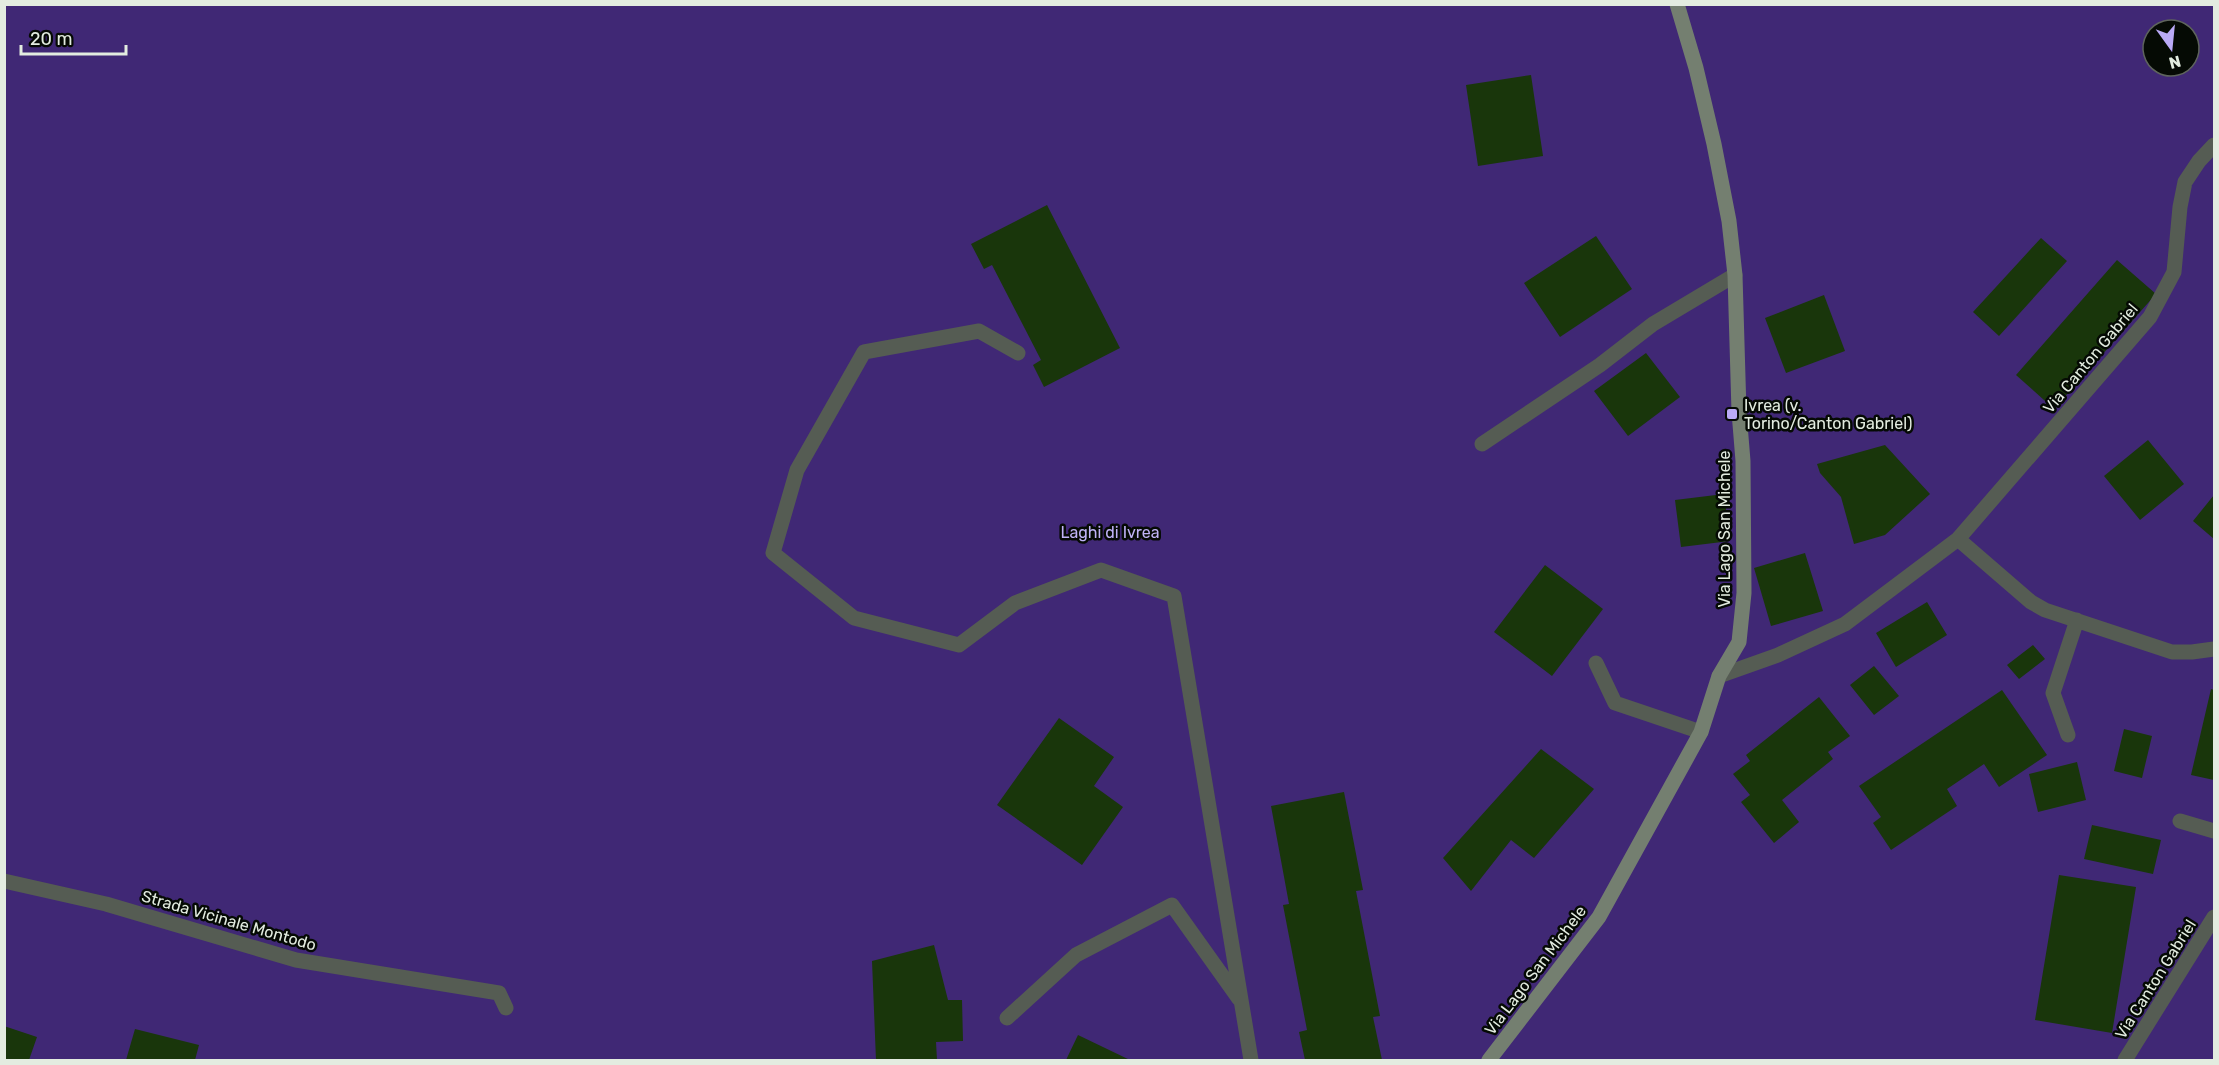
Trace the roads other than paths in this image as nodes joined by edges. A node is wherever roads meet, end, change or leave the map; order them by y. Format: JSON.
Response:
{"nodes":[{"id":1,"x":1677,"y":4,"type":"edge"},
{"id":2,"x":2214,"y":145,"type":"edge"},
{"id":3,"x":1735,"y":275,"type":"junction"},
{"id":4,"x":1018,"y":353,"type":"dead end"},
{"id":5,"x":1482,"y":444,"type":"dead end"},
{"id":6,"x":1958,"y":539,"type":"junction"},
{"id":7,"x":2078,"y":620,"type":"junction"},
{"id":8,"x":2214,"y":650,"type":"edge"},
{"id":9,"x":1596,"y":663,"type":"dead end"},
{"id":10,"x":1719,"y":676,"type":"junction"},
{"id":11,"x":1701,"y":732,"type":"junction"},
{"id":12,"x":2068,"y":735,"type":"dead end"},
{"id":13,"x":2180,"y":821,"type":"dead end"},
{"id":14,"x":2214,"y":831,"type":"edge"},
{"id":15,"x":4,"y":881,"type":"edge"},
{"id":16,"x":2214,"y":917,"type":"edge"},
{"id":17,"x":1241,"y":1001,"type":"junction"},
{"id":18,"x":506,"y":1008,"type":"dead end"},
{"id":19,"x":1007,"y":1018,"type":"dead end"},
{"id":20,"x":1251,"y":1060,"type":"edge"},
{"id":21,"x":1489,"y":1060,"type":"edge"},
{"id":22,"x":2125,"y":1060,"type":"edge"}],
"edges":[{"from":1,"to":3,"type":"main road","name":"Via Lago San Michele"},
{"from":2,"to":6,"type":"street","name":"Via Canton Gabriel"},
{"from":3,"to":5,"type":"street"},
{"from":3,"to":10,"type":"main road","name":"Via Lago San Michele"},
{"from":4,"to":17,"type":"street"},
{"from":6,"to":7,"type":"street"},
{"from":6,"to":10,"type":"street","name":"Via Canton Gabriel"},
{"from":7,"to":8,"type":"street"},
{"from":7,"to":12,"type":"street"},
{"from":9,"to":11,"type":"street"},
{"from":10,"to":11,"type":"main road","name":"Via Lago San Michele"},
{"from":11,"to":21,"type":"main road","name":"Via Lago San Michele"},
{"from":13,"to":14,"type":"street"},
{"from":15,"to":18,"type":"street","name":"Strada Vicinale Montodo"},
{"from":16,"to":22,"type":"street","name":"Via Canton Gabriel"},
{"from":17,"to":19,"type":"street"},
{"from":17,"to":20,"type":"street"}]}
